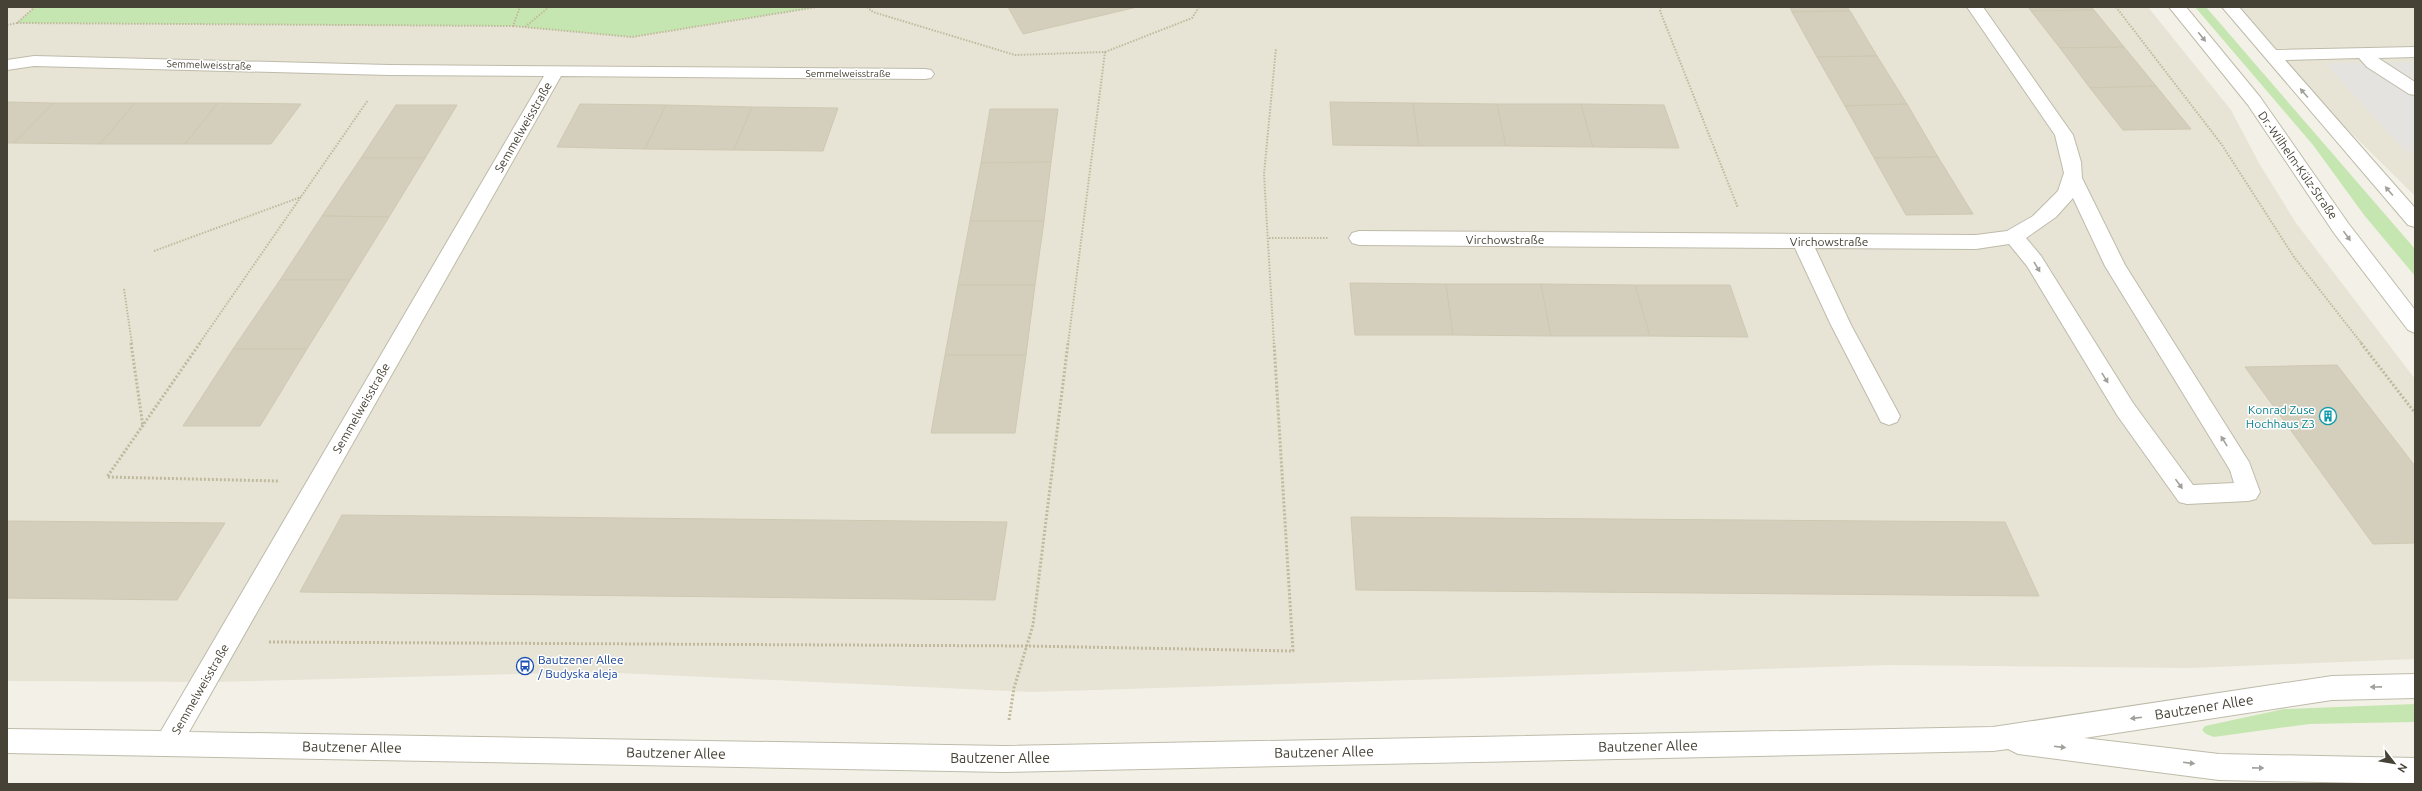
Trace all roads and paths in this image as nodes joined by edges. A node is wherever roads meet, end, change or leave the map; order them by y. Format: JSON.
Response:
{"nodes":[{"id":1,"x":35,"y":7,"type":"edge"},
{"id":2,"x":520,"y":7,"type":"edge"},
{"id":3,"x":549,"y":7,"type":"edge"},
{"id":4,"x":817,"y":7,"type":"edge"},
{"id":5,"x":867,"y":7,"type":"edge"},
{"id":6,"x":1199,"y":7,"type":"edge"},
{"id":7,"x":1661,"y":7,"type":"edge"},
{"id":8,"x":1975,"y":7,"type":"edge"},
{"id":9,"x":2116,"y":7,"type":"edge"},
{"id":10,"x":2177,"y":7,"type":"edge"},
{"id":11,"x":2230,"y":7,"type":"edge"},
{"id":12,"x":17,"y":23,"type":"junction"},
{"id":13,"x":7,"y":25,"type":"edge"},
{"id":14,"x":513,"y":26,"type":"junction"},
{"id":15,"x":524,"y":27,"type":"junction"},
{"id":16,"x":1276,"y":48,"type":"dead end"},
{"id":17,"x":1105,"y":52,"type":"junction"},
{"id":18,"x":2415,"y":52,"type":"edge"},
{"id":19,"x":2364,"y":53,"type":"junction"},
{"id":20,"x":2272,"y":55,"type":"junction"},
{"id":21,"x":7,"y":65,"type":"edge"},
{"id":22,"x":389,"y":70,"type":"junction"},
{"id":23,"x":555,"y":72,"type":"junction"},
{"id":24,"x":925,"y":74,"type":"dead end"},
{"id":25,"x":2415,"y":90,"type":"edge"},
{"id":26,"x":2073,"y":178,"type":"junction"},
{"id":27,"x":302,"y":197,"type":"junction"},
{"id":28,"x":2415,"y":220,"type":"edge"},
{"id":29,"x":2014,"y":236,"type":"junction"},
{"id":30,"x":1269,"y":238,"type":"junction"},
{"id":31,"x":1358,"y":238,"type":"joint"},
{"id":32,"x":1751,"y":241,"type":"junction"},
{"id":33,"x":1802,"y":241,"type":"junction"},
{"id":34,"x":154,"y":251,"type":"dead end"},
{"id":35,"x":124,"y":289,"type":"dead end"},
{"id":36,"x":2415,"y":325,"type":"edge"},
{"id":37,"x":2415,"y":413,"type":"edge"},
{"id":38,"x":1889,"y":416,"type":"dead end"},
{"id":39,"x":143,"y":427,"type":"junction"},
{"id":40,"x":318,"y":482,"type":"junction"},
{"id":41,"x":228,"y":641,"type":"junction"},
{"id":42,"x":1027,"y":646,"type":"junction"},
{"id":43,"x":2415,"y":686,"type":"edge"},
{"id":44,"x":1994,"y":739,"type":"junction"},
{"id":45,"x":7,"y":741,"type":"edge"},
{"id":46,"x":168,"y":744,"type":"junction"},
{"id":47,"x":1004,"y":759,"type":"junction"},
{"id":48,"x":2415,"y":771,"type":"edge"}],
"edges":[{"from":1,"to":12,"type":"path"},
{"from":2,"to":14,"type":"path"},
{"from":3,"to":15,"type":"path"},
{"from":4,"to":15,"type":"path"},
{"from":5,"to":17,"type":"path"},
{"from":6,"to":17,"type":"path"},
{"from":7,"to":32,"type":"path"},
{"from":8,"to":26,"type":"street"},
{"from":9,"to":37,"type":"path"},
{"from":10,"to":36,"type":"street","name":"Dr.-Wilhelm-Külz-Straße","one_way":true},
{"from":11,"to":20,"type":"street"},
{"from":12,"to":13,"type":"path"},
{"from":12,"to":14,"type":"path"},
{"from":14,"to":15,"type":"path"},
{"from":16,"to":30,"type":"path"},
{"from":17,"to":42,"type":"path"},
{"from":18,"to":19,"type":"street"},
{"from":19,"to":20,"type":"street"},
{"from":19,"to":25,"type":"street"},
{"from":28,"to":20,"type":"street","one_way":true},
{"from":21,"to":22,"type":"street","name":"Semmelweisstraße"},
{"from":22,"to":23,"type":"street","name":"Semmelweisstraße"},
{"from":22,"to":27,"type":"path"},
{"from":23,"to":24,"type":"street","name":"Semmelweisstraße"},
{"from":23,"to":40,"type":"street","name":"Semmelweisstraße"},
{"from":26,"to":29,"type":"street","name":"Virchowstraße"},
{"from":29,"to":26,"type":"street","one_way":true},
{"from":27,"to":34,"type":"path"},
{"from":27,"to":39,"type":"path"},
{"from":29,"to":33,"type":"street","name":"Virchowstraße"},
{"from":30,"to":31,"type":"path"},
{"from":30,"to":42,"type":"path"},
{"from":31,"to":32,"type":"street","name":"Virchowstraße"},
{"from":32,"to":33,"type":"street","name":"Virchowstraße"},
{"from":33,"to":38,"type":"street"},
{"from":35,"to":39,"type":"path"},
{"from":39,"to":40,"type":"path"},
{"from":40,"to":41,"type":"street","name":"Semmelweisstraße"},
{"from":41,"to":42,"type":"path"},
{"from":41,"to":46,"type":"street","name":"Semmelweisstraße"},
{"from":42,"to":47,"type":"path"},
{"from":43,"to":44,"type":"street","name":"Bautzener Allee","one_way":true},
{"from":44,"to":47,"type":"street","name":"Bautzener Allee"},
{"from":44,"to":48,"type":"street","name":"Bautzener Allee","one_way":true},
{"from":45,"to":46,"type":"street","name":"Bautzener Allee"},
{"from":46,"to":47,"type":"street","name":"Bautzener Allee"}]}
